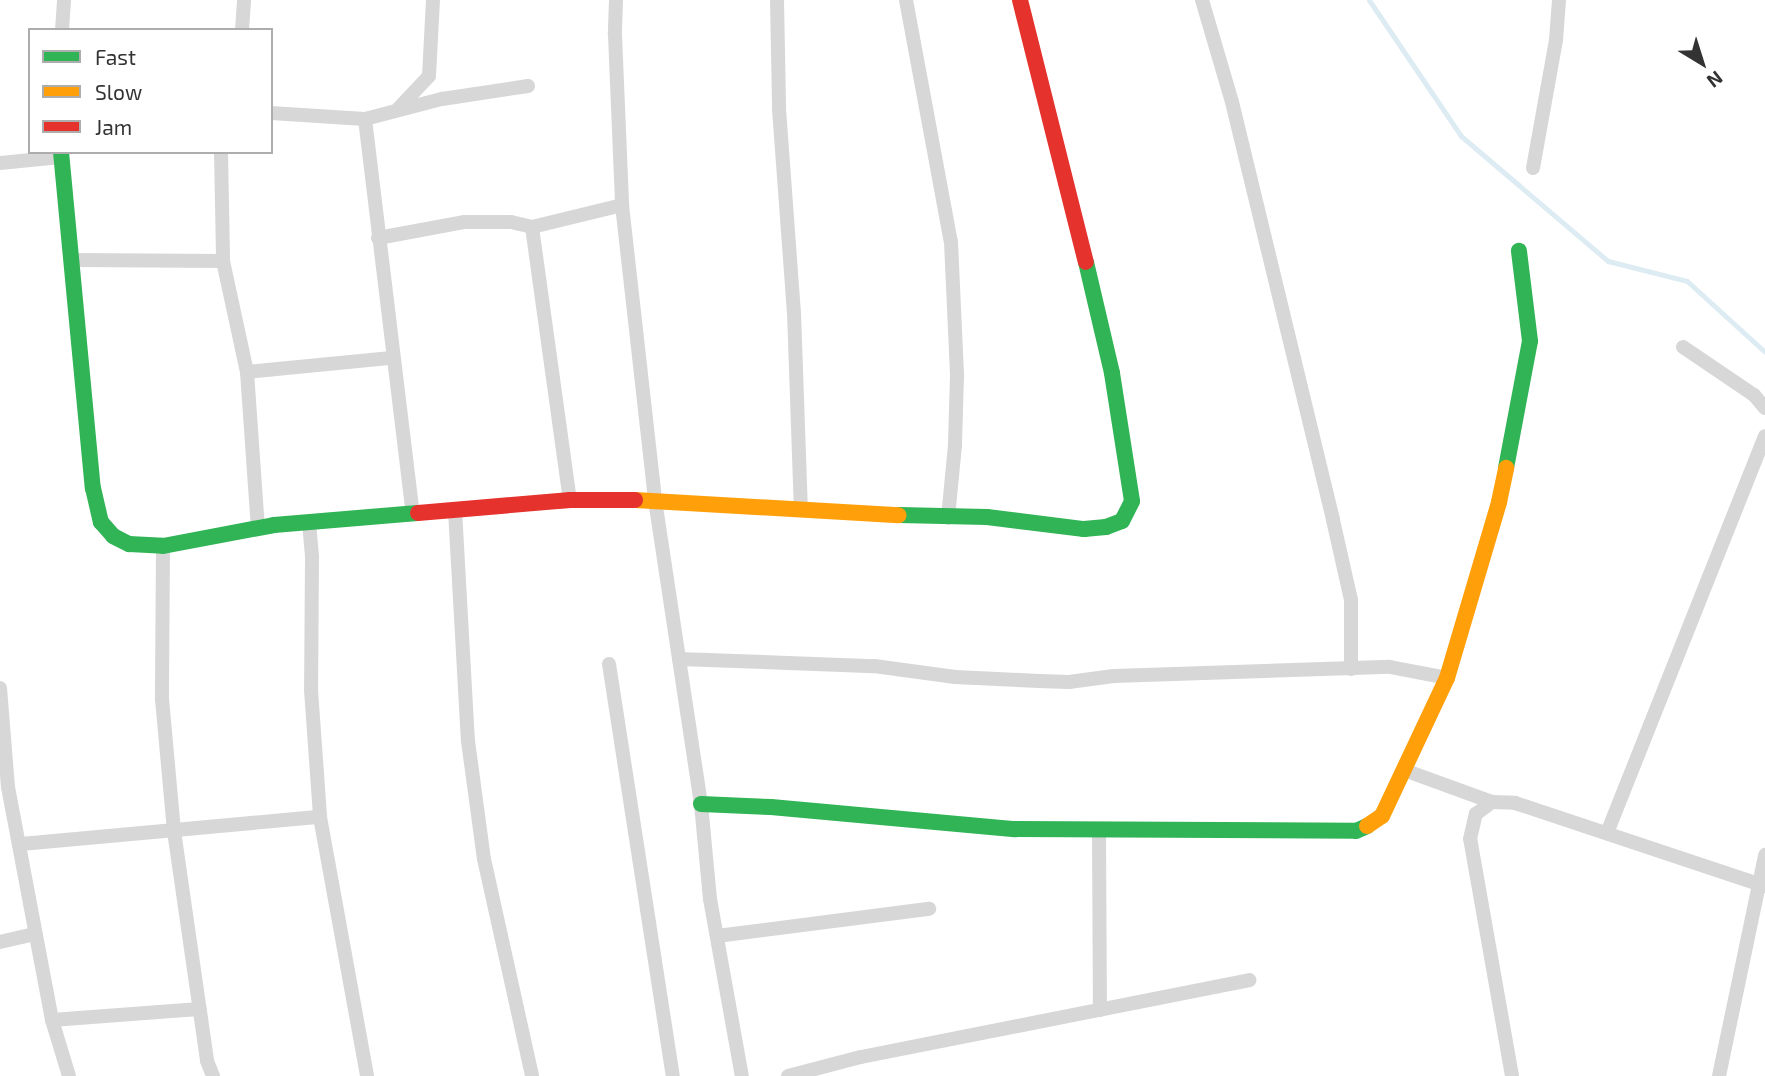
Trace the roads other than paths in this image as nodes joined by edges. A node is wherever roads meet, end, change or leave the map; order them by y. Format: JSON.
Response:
{"nodes":[{"id":1,"x":64,"y":0,"type":"edge"},
{"id":2,"x":244,"y":0,"type":"edge"},
{"id":3,"x":433,"y":0,"type":"edge"},
{"id":4,"x":616,"y":0,"type":"edge"},
{"id":5,"x":777,"y":0,"type":"edge"},
{"id":6,"x":906,"y":0,"type":"edge"},
{"id":7,"x":1020,"y":0,"type":"edge"},
{"id":8,"x":1202,"y":0,"type":"edge"},
{"id":9,"x":1559,"y":0,"type":"edge"},
{"id":10,"x":62,"y":28,"type":"edge"},
{"id":11,"x":242,"y":28,"type":"edge"},
{"id":12,"x":429,"y":76,"type":"junction"},
{"id":13,"x":528,"y":86,"type":"dead end"},
{"id":14,"x":442,"y":99,"type":"junction"},
{"id":15,"x":398,"y":109,"type":"junction"},
{"id":16,"x":273,"y":113,"type":"edge"},
{"id":17,"x":365,"y":119,"type":"junction"},
{"id":18,"x":221,"y":154,"type":"edge"},
{"id":19,"x":61,"y":155,"type":"edge"},
{"id":20,"x":0,"y":163,"type":"edge"},
{"id":21,"x":1533,"y":168,"type":"dead end"},
{"id":22,"x":622,"y":205,"type":"junction"},
{"id":23,"x":532,"y":227,"type":"junction"},
{"id":24,"x":378,"y":238,"type":"junction"},
{"id":25,"x":1519,"y":251,"type":"dead end"},
{"id":26,"x":73,"y":260,"type":"junction"},
{"id":27,"x":223,"y":261,"type":"junction"},
{"id":28,"x":1683,"y":347,"type":"dead end"},
{"id":29,"x":391,"y":358,"type":"junction"},
{"id":30,"x":247,"y":372,"type":"junction"},
{"id":31,"x":1765,"y":408,"type":"edge"},
{"id":32,"x":1765,"y":436,"type":"edge"},
{"id":33,"x":570,"y":500,"type":"junction"},
{"id":34,"x":654,"y":500,"type":"junction"},
{"id":35,"x":455,"y":510,"type":"junction"},
{"id":36,"x":801,"y":510,"type":"junction"},
{"id":37,"x":413,"y":514,"type":"junction"},
{"id":38,"x":948,"y":518,"type":"junction"},
{"id":39,"x":309,"y":523,"type":"junction"},
{"id":40,"x":258,"y":528,"type":"junction"},
{"id":41,"x":163,"y":546,"type":"junction"},
{"id":42,"x":679,"y":659,"type":"junction"},
{"id":43,"x":609,"y":664,"type":"dead end"},
{"id":44,"x":1351,"y":668,"type":"junction"},
{"id":45,"x":1447,"y":678,"type":"junction"},
{"id":46,"x":0,"y":688,"type":"edge"},
{"id":47,"x":1404,"y":770,"type":"junction"},
{"id":48,"x":4,"y":787,"type":"edge"},
{"id":49,"x":1492,"y":802,"type":"junction"},
{"id":50,"x":701,"y":804,"type":"junction"},
{"id":51,"x":320,"y":817,"type":"junction"},
{"id":52,"x":174,"y":831,"type":"junction"},
{"id":53,"x":1099,"y":831,"type":"junction"},
{"id":54,"x":1606,"y":833,"type":"junction"},
{"id":55,"x":21,"y":844,"type":"junction"},
{"id":56,"x":1765,"y":855,"type":"edge"},
{"id":57,"x":1761,"y":885,"type":"edge"},
{"id":58,"x":929,"y":909,"type":"dead end"},
{"id":59,"x":35,"y":934,"type":"junction"},
{"id":60,"x":717,"y":936,"type":"junction"},
{"id":61,"x":0,"y":942,"type":"edge"},
{"id":62,"x":1249,"y":980,"type":"dead end"},
{"id":63,"x":200,"y":1009,"type":"junction"},
{"id":64,"x":1100,"y":1010,"type":"junction"},
{"id":65,"x":52,"y":1020,"type":"junction"},
{"id":66,"x":69,"y":1076,"type":"edge"},
{"id":67,"x":213,"y":1076,"type":"edge"},
{"id":68,"x":367,"y":1076,"type":"edge"},
{"id":69,"x":532,"y":1076,"type":"edge"},
{"id":70,"x":673,"y":1076,"type":"edge"},
{"id":71,"x":742,"y":1076,"type":"edge"},
{"id":72,"x":788,"y":1076,"type":"edge"},
{"id":73,"x":1512,"y":1076,"type":"edge"},
{"id":74,"x":1719,"y":1076,"type":"edge"}],
"edges":[{"from":1,"to":10,"type":"street"},
{"from":2,"to":11,"type":"street"},
{"from":3,"to":12,"type":"street"},
{"from":4,"to":22,"type":"street"},
{"from":5,"to":36,"type":"street"},
{"from":6,"to":38,"type":"street"},
{"from":7,"to":38,"type":"street"},
{"from":8,"to":44,"type":"street"},
{"from":9,"to":21,"type":"street"},
{"from":12,"to":14,"type":"street"},
{"from":12,"to":15,"type":"street"},
{"from":13,"to":14,"type":"street"},
{"from":14,"to":15,"type":"street"},
{"from":15,"to":17,"type":"street"},
{"from":16,"to":17,"type":"street"},
{"from":17,"to":24,"type":"street"},
{"from":18,"to":27,"type":"street"},
{"from":19,"to":20,"type":"street"},
{"from":19,"to":26,"type":"street"},
{"from":22,"to":23,"type":"street"},
{"from":22,"to":34,"type":"street"},
{"from":23,"to":24,"type":"street"},
{"from":23,"to":33,"type":"street"},
{"from":24,"to":29,"type":"street"},
{"from":25,"to":45,"type":"street"},
{"from":26,"to":27,"type":"street"},
{"from":26,"to":41,"type":"street"},
{"from":27,"to":30,"type":"street"},
{"from":28,"to":31,"type":"street"},
{"from":29,"to":30,"type":"street"},
{"from":29,"to":37,"type":"street"},
{"from":30,"to":40,"type":"street"},
{"from":32,"to":54,"type":"street"},
{"from":33,"to":34,"type":"street"},
{"from":33,"to":35,"type":"street"},
{"from":34,"to":36,"type":"street"},
{"from":34,"to":42,"type":"street"},
{"from":35,"to":37,"type":"street"},
{"from":35,"to":69,"type":"street"},
{"from":36,"to":38,"type":"street"},
{"from":37,"to":39,"type":"street"},
{"from":39,"to":40,"type":"street"},
{"from":39,"to":51,"type":"street"},
{"from":40,"to":41,"type":"street"},
{"from":41,"to":52,"type":"street"},
{"from":42,"to":44,"type":"street"},
{"from":42,"to":50,"type":"street"},
{"from":43,"to":70,"type":"street"},
{"from":44,"to":45,"type":"street"},
{"from":45,"to":47,"type":"street"},
{"from":46,"to":48,"type":"street"},
{"from":47,"to":49,"type":"street"},
{"from":47,"to":53,"type":"street"},
{"from":48,"to":55,"type":"street"},
{"from":49,"to":54,"type":"street"},
{"from":49,"to":73,"type":"street"},
{"from":50,"to":53,"type":"street"},
{"from":50,"to":60,"type":"street"},
{"from":51,"to":52,"type":"street"},
{"from":51,"to":68,"type":"street"},
{"from":52,"to":55,"type":"street"},
{"from":52,"to":63,"type":"street"},
{"from":53,"to":64,"type":"street"},
{"from":54,"to":57,"type":"street"},
{"from":55,"to":59,"type":"street"},
{"from":56,"to":57,"type":"street"},
{"from":57,"to":74,"type":"street"},
{"from":58,"to":60,"type":"street"},
{"from":59,"to":61,"type":"street"},
{"from":59,"to":65,"type":"street"},
{"from":60,"to":71,"type":"street"},
{"from":62,"to":64,"type":"street"},
{"from":63,"to":65,"type":"street"},
{"from":63,"to":67,"type":"street"},
{"from":64,"to":72,"type":"street"},
{"from":65,"to":66,"type":"street"}]}
